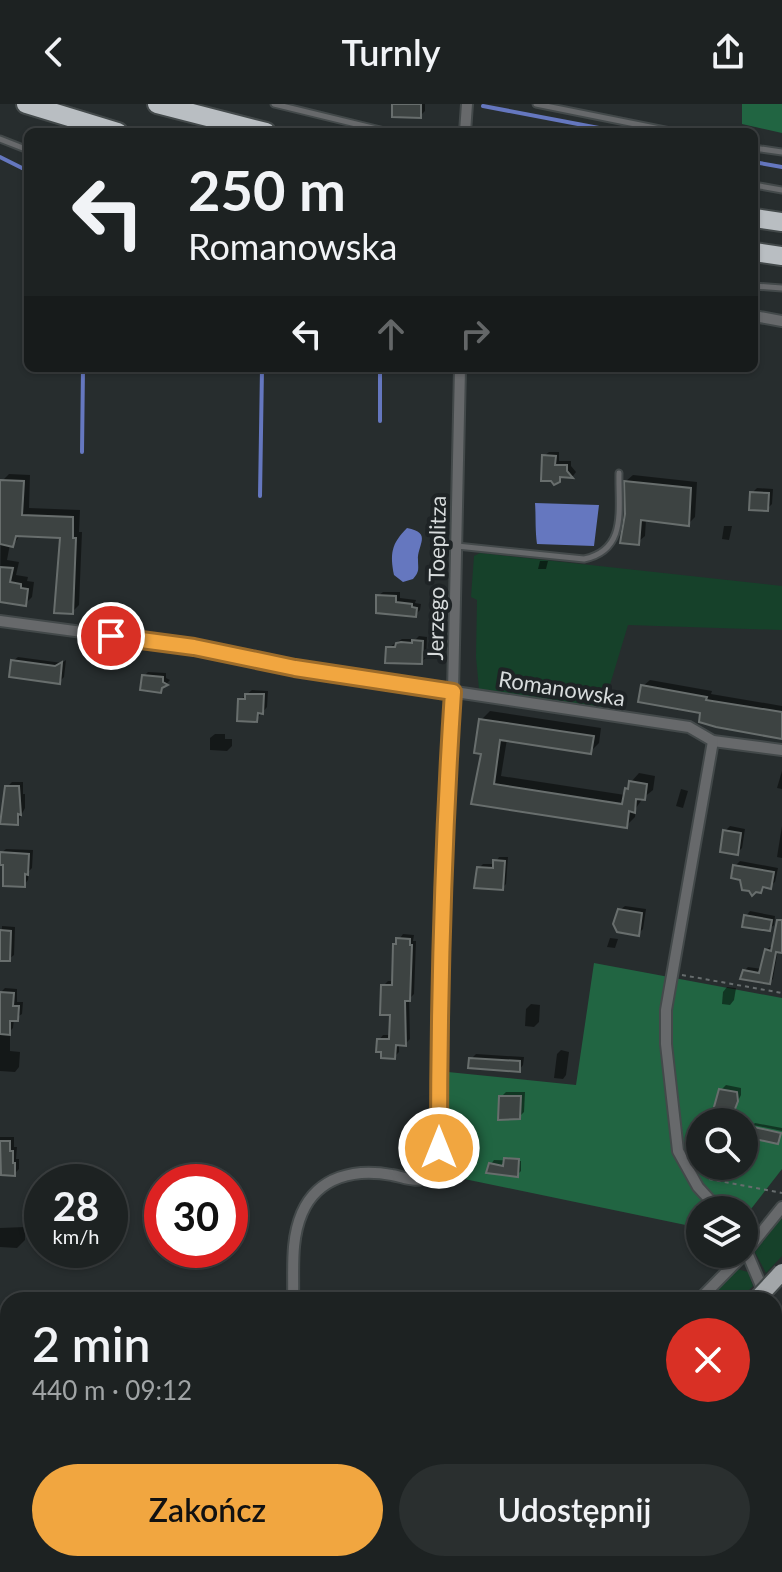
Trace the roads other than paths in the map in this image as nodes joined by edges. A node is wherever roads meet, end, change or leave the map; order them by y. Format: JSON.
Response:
{"nodes":[{"id":1,"x":26,"y":104,"type":"edge"},
{"id":2,"x":157,"y":104,"type":"edge"},
{"id":3,"x":274,"y":104,"type":"edge"},
{"id":4,"x":467,"y":104,"type":"edge"},
{"id":5,"x":536,"y":104,"type":"edge"},
{"id":6,"x":105,"y":128,"type":"edge"},
{"id":7,"x":250,"y":128,"type":"edge"},
{"id":8,"x":373,"y":128,"type":"edge"},
{"id":9,"x":465,"y":128,"type":"edge"},
{"id":10,"x":655,"y":128,"type":"edge"},
{"id":11,"x":0,"y":139,"type":"edge"},
{"id":12,"x":24,"y":148,"type":"edge"},
{"id":13,"x":758,"y":149,"type":"edge"},
{"id":14,"x":782,"y":152,"type":"edge"},
{"id":15,"x":758,"y":186,"type":"edge"},
{"id":16,"x":782,"y":190,"type":"edge"},
{"id":17,"x":758,"y":219,"type":"edge"},
{"id":18,"x":782,"y":222,"type":"edge"},
{"id":19,"x":758,"y":253,"type":"edge"},
{"id":20,"x":782,"y":256,"type":"edge"},
{"id":21,"x":758,"y":286,"type":"edge"},
{"id":22,"x":782,"y":288,"type":"edge"},
{"id":23,"x":758,"y":317,"type":"edge"},
{"id":24,"x":782,"y":321,"type":"edge"},
{"id":25,"x":460,"y":372,"type":"edge"},
{"id":26,"x":619,"y":473,"type":"dead end"},
{"id":27,"x":457,"y":546,"type":"junction"},
{"id":28,"x":0,"y":621,"type":"edge"},
{"id":29,"x":453,"y":692,"type":"junction"},
{"id":30,"x":713,"y":741,"type":"junction"},
{"id":31,"x":782,"y":750,"type":"edge"},
{"id":32,"x":706,"y":1196,"type":"edge"},
{"id":33,"x":782,"y":1207,"type":"edge"},
{"id":34,"x":758,"y":1236,"type":"edge"},
{"id":35,"x":729,"y":1268,"type":"edge"},
{"id":36,"x":753,"y":1268,"type":"edge"},
{"id":37,"x":782,"y":1272,"type":"edge"},
{"id":38,"x":293,"y":1292,"type":"edge"},
{"id":39,"x":707,"y":1292,"type":"edge"},
{"id":40,"x":763,"y":1292,"type":"edge"},
{"id":41,"x":763,"y":1292,"type":"edge"}],
"edges":[{"from":1,"to":6,"type":"highway"},
{"from":2,"to":7,"type":"highway"},
{"from":3,"to":8,"type":"lane"},
{"from":4,"to":9,"type":"street"},
{"from":5,"to":10,"type":"lane"},
{"from":11,"to":12,"type":"lane"},
{"from":13,"to":14,"type":"lane"},
{"from":15,"to":16,"type":"lane"},
{"from":17,"to":18,"type":"highway"},
{"from":19,"to":20,"type":"highway"},
{"from":21,"to":22,"type":"lane"},
{"from":23,"to":24,"type":"street"},
{"from":25,"to":27,"type":"street","name":"Jerzego Toeplitza"},
{"from":26,"to":27,"type":"lane"},
{"from":27,"to":29,"type":"street","name":"Jerzego Toeplitza"},
{"from":28,"to":29,"type":"street","name":"Romanowska"},
{"from":29,"to":30,"type":"street","name":"Romanowska"},
{"from":29,"to":38,"type":"street","name":"Jerzego Toeplitza"},
{"from":30,"to":31,"type":"street","name":"Romanowska"},
{"from":30,"to":32,"type":"street"},
{"from":33,"to":34,"type":"street"},
{"from":35,"to":39,"type":"street"},
{"from":36,"to":40,"type":"street"},
{"from":37,"to":41,"type":"main road","bridge":true}]}
